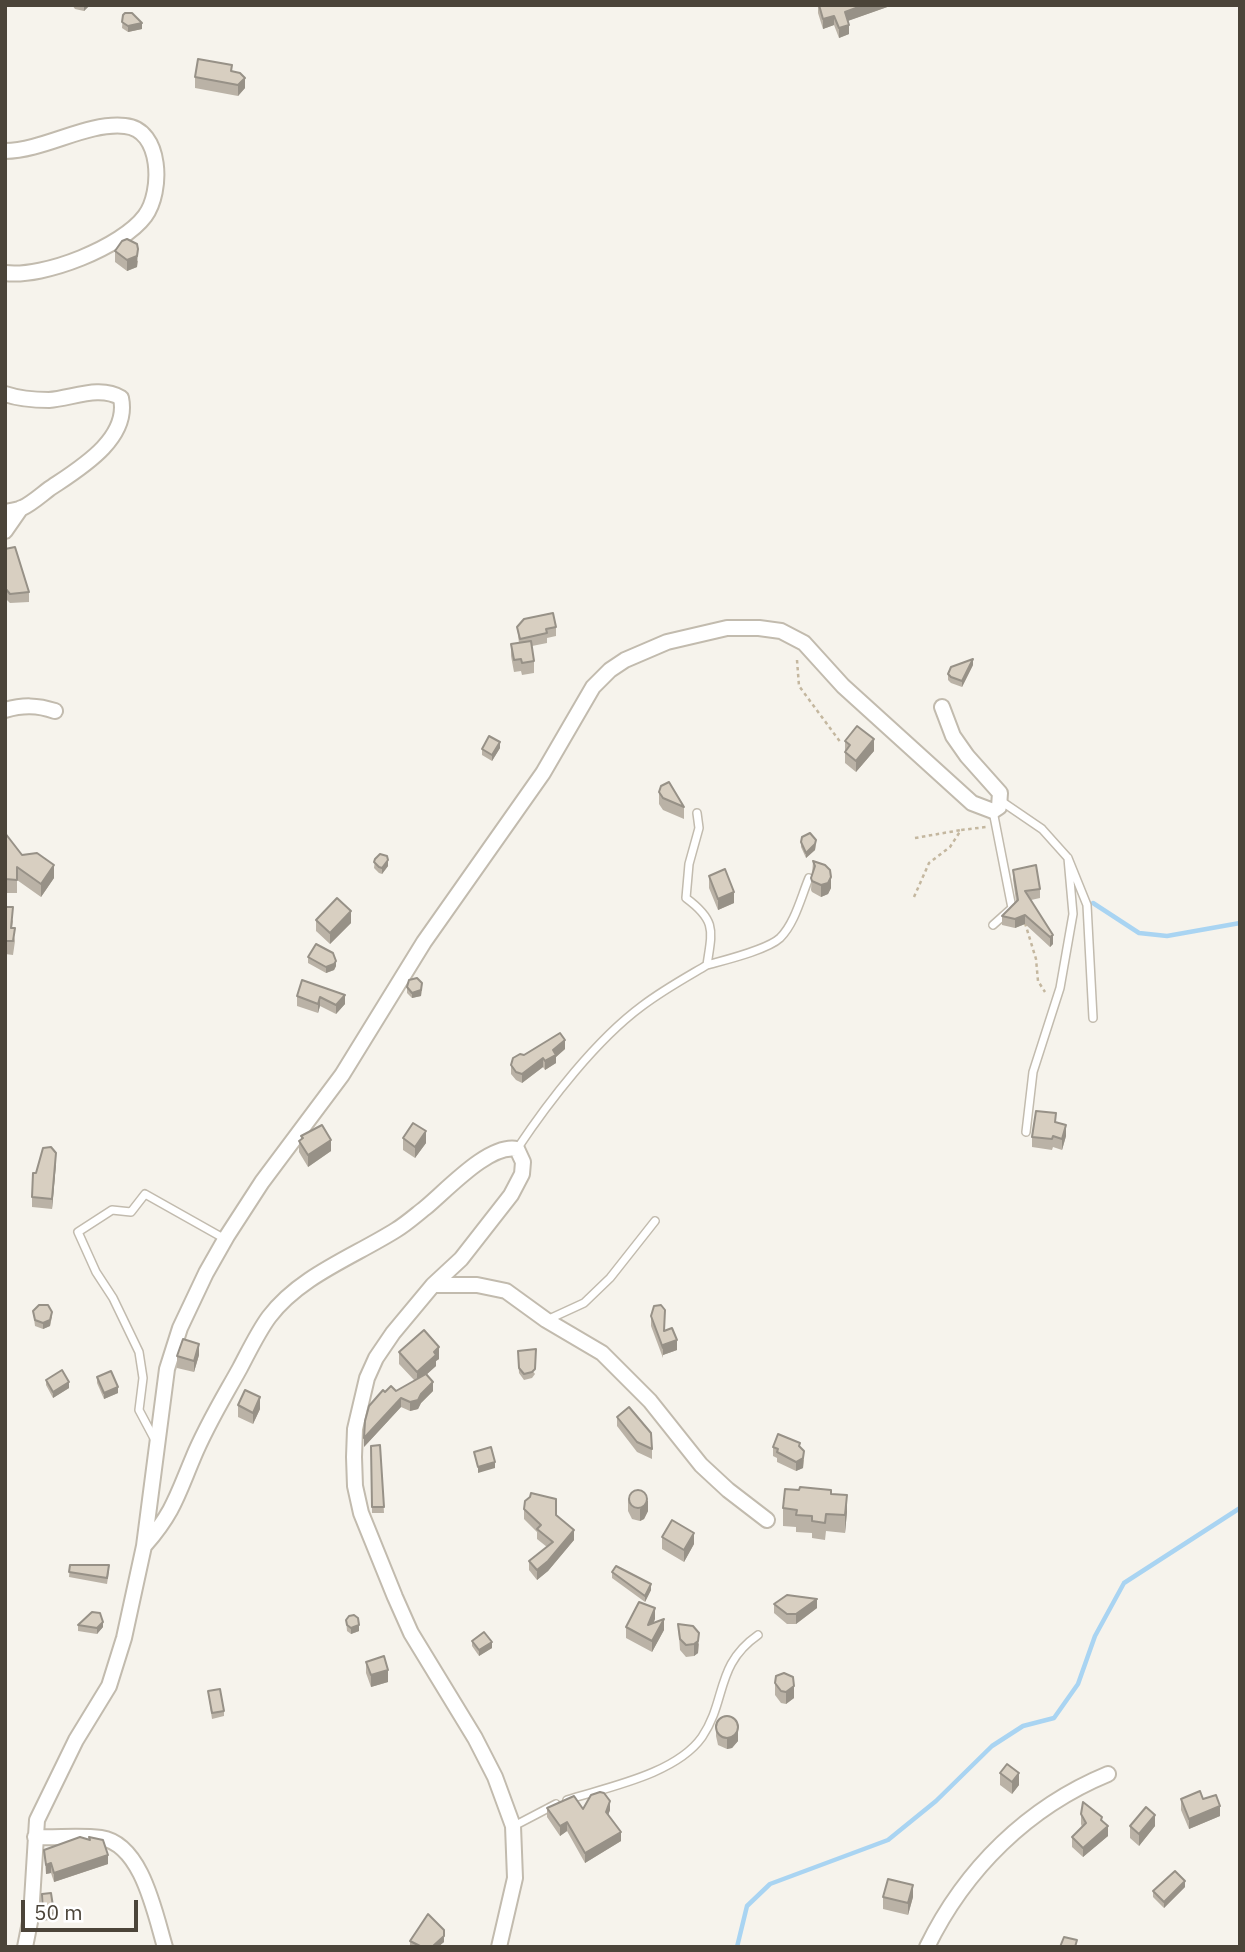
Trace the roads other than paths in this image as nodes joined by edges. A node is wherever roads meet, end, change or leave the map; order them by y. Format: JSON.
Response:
{"nodes":[{"id":1,"x":5,"y":151,"type":"edge"},
{"id":2,"x":5,"y":273,"type":"edge"},
{"id":3,"x":5,"y":394,"type":"edge"},
{"id":4,"x":21,"y":509,"type":"junction"},
{"id":5,"x":5,"y":512,"type":"edge"},
{"id":6,"x":5,"y":531,"type":"edge"},
{"id":7,"x":942,"y":707,"type":"dead end"},
{"id":8,"x":5,"y":710,"type":"edge"},
{"id":9,"x":55,"y":711,"type":"dead end"},
{"id":10,"x":697,"y":813,"type":"dead end"},
{"id":11,"x":997,"y":813,"type":"junction"},
{"id":12,"x":1068,"y":858,"type":"junction"},
{"id":13,"x":809,"y":878,"type":"edge"},
{"id":14,"x":993,"y":925,"type":"dead end"},
{"id":15,"x":707,"y":965,"type":"junction"},
{"id":16,"x":1093,"y":1018,"type":"dead end"},
{"id":17,"x":1026,"y":1132,"type":"dead end"},
{"id":18,"x":517,"y":1149,"type":"junction"},
{"id":19,"x":655,"y":1221,"type":"dead end"},
{"id":20,"x":225,"y":1239,"type":"junction"},
{"id":21,"x":433,"y":1285,"type":"junction"},
{"id":22,"x":547,"y":1320,"type":"junction"},
{"id":23,"x":158,"y":1446,"type":"junction"},
{"id":24,"x":766,"y":1520,"type":"dead end"},
{"id":25,"x":144,"y":1546,"type":"junction"},
{"id":26,"x":758,"y":1635,"type":"dead end"},
{"id":27,"x":1108,"y":1774,"type":"dead end"},
{"id":28,"x":513,"y":1826,"type":"junction"},
{"id":29,"x":35,"y":1838,"type":"junction"},
{"id":30,"x":24,"y":1947,"type":"edge"},
{"id":31,"x":165,"y":1947,"type":"edge"},
{"id":32,"x":499,"y":1947,"type":"edge"},
{"id":33,"x":927,"y":1947,"type":"edge"}],
"edges":[{"from":1,"to":2,"type":"street"},
{"from":3,"to":4,"type":"street"},
{"from":4,"to":5,"type":"street"},
{"from":4,"to":6,"type":"street"},
{"from":7,"to":11,"type":"street"},
{"from":8,"to":9,"type":"street"},
{"from":10,"to":15,"type":"lane"},
{"from":11,"to":12,"type":"lane"},
{"from":11,"to":14,"type":"lane"},
{"from":11,"to":20,"type":"street"},
{"from":12,"to":16,"type":"lane"},
{"from":12,"to":17,"type":"lane"},
{"from":13,"to":15,"type":"lane"},
{"from":15,"to":18,"type":"lane"},
{"from":18,"to":21,"type":"street"},
{"from":18,"to":25,"type":"street"},
{"from":19,"to":22,"type":"lane"},
{"from":20,"to":23,"type":"street"},
{"from":20,"to":23,"type":"lane"},
{"from":21,"to":22,"type":"street"},
{"from":21,"to":28,"type":"street"},
{"from":22,"to":24,"type":"street"},
{"from":23,"to":25,"type":"street"},
{"from":25,"to":29,"type":"street"},
{"from":26,"to":28,"type":"lane"},
{"from":27,"to":33,"type":"street"},
{"from":28,"to":32,"type":"street"},
{"from":29,"to":30,"type":"street"},
{"from":29,"to":31,"type":"street"}]}
